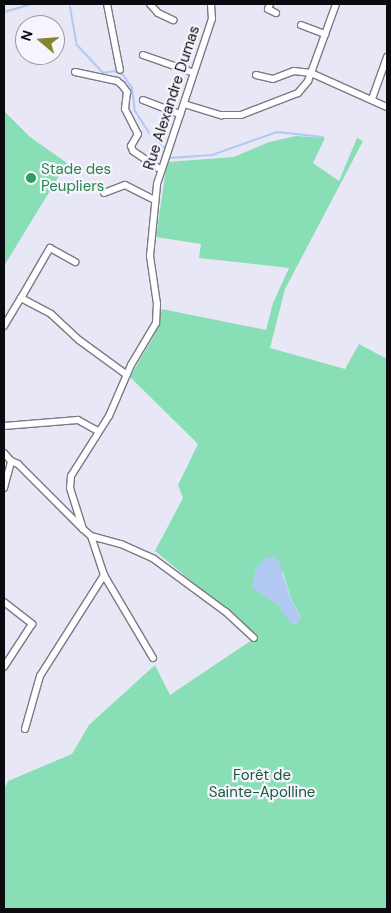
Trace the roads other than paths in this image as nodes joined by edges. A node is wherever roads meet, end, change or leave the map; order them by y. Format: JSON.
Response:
{"nodes":[{"id":1,"x":107,"y":4,"type":"edge"},
{"id":2,"x":150,"y":4,"type":"edge"},
{"id":3,"x":211,"y":4,"type":"edge"},
{"id":4,"x":270,"y":4,"type":"edge"},
{"id":5,"x":336,"y":4,"type":"edge"},
{"id":6,"x":276,"y":13,"type":"dead end"},
{"id":7,"x":173,"y":20,"type":"dead end"},
{"id":8,"x":301,"y":25,"type":"dead end"},
{"id":9,"x":325,"y":34,"type":"junction"},
{"id":10,"x":143,"y":55,"type":"dead end"},
{"id":11,"x":387,"y":57,"type":"edge"},
{"id":12,"x":120,"y":70,"type":"dead end"},
{"id":13,"x":75,"y":72,"type":"dead end"},
{"id":14,"x":194,"y":73,"type":"junction"},
{"id":15,"x":311,"y":73,"type":"junction"},
{"id":16,"x":256,"y":75,"type":"dead end"},
{"id":17,"x":372,"y":99,"type":"junction"},
{"id":18,"x":142,"y":100,"type":"dead end"},
{"id":19,"x":184,"y":104,"type":"junction"},
{"id":20,"x":387,"y":107,"type":"edge"},
{"id":21,"x":180,"y":114,"type":"junction"},
{"id":22,"x":161,"y":170,"type":"junction"},
{"id":23,"x":104,"y":193,"type":"dead end"},
{"id":24,"x":154,"y":200,"type":"junction"},
{"id":25,"x":75,"y":262,"type":"dead end"},
{"id":26,"x":21,"y":298,"type":"junction"},
{"id":27,"x":4,"y":326,"type":"edge"},
{"id":28,"x":126,"y":375,"type":"junction"},
{"id":29,"x":4,"y":426,"type":"edge"},
{"id":30,"x":98,"y":432,"type":"junction"},
{"id":31,"x":4,"y":453,"type":"edge"},
{"id":32,"x":11,"y":461,"type":"junction"},
{"id":33,"x":4,"y":488,"type":"edge"},
{"id":34,"x":83,"y":529,"type":"junction"},
{"id":35,"x":91,"y":536,"type":"junction"},
{"id":36,"x":104,"y":575,"type":"junction"},
{"id":37,"x":4,"y":602,"type":"edge"},
{"id":38,"x":254,"y":638,"type":"dead end"},
{"id":39,"x":152,"y":658,"type":"dead end"},
{"id":40,"x":4,"y":667,"type":"edge"},
{"id":41,"x":25,"y":729,"type":"dead end"}],
"edges":[{"from":1,"to":12,"type":"street"},
{"from":2,"to":7,"type":"street"},
{"from":3,"to":14,"type":"street","name":"Rue Alexandre Dumas"},
{"from":4,"to":6,"type":"street"},
{"from":5,"to":9,"type":"street"},
{"from":8,"to":9,"type":"street"},
{"from":9,"to":15,"type":"street"},
{"from":10,"to":14,"type":"street"},
{"from":11,"to":17,"type":"street"},
{"from":13,"to":22,"type":"street"},
{"from":14,"to":19,"type":"street","name":"Rue Alexandre Dumas"},
{"from":15,"to":16,"type":"street"},
{"from":15,"to":17,"type":"street"},
{"from":15,"to":19,"type":"street"},
{"from":17,"to":20,"type":"street"},
{"from":18,"to":21,"type":"street"},
{"from":19,"to":21,"type":"street","name":"Rue Alexandre Dumas"},
{"from":21,"to":22,"type":"street","name":"Rue Alexandre Dumas"},
{"from":22,"to":24,"type":"street","name":"Rue Alexandre Dumas"},
{"from":23,"to":24,"type":"street"},
{"from":24,"to":28,"type":"street","name":"Rue Alexandre Dumas"},
{"from":25,"to":26,"type":"street"},
{"from":26,"to":27,"type":"street"},
{"from":26,"to":28,"type":"street"},
{"from":28,"to":30,"type":"street","name":"Rue Alexandre Dumas"},
{"from":29,"to":30,"type":"street"},
{"from":30,"to":34,"type":"street","name":"Rue Alexandre Dumas"},
{"from":31,"to":32,"type":"street"},
{"from":32,"to":33,"type":"street"},
{"from":32,"to":34,"type":"street"},
{"from":34,"to":35,"type":"street"},
{"from":35,"to":36,"type":"street"},
{"from":35,"to":38,"type":"street"},
{"from":36,"to":39,"type":"street"},
{"from":36,"to":41,"type":"street"},
{"from":37,"to":40,"type":"street"}]}
